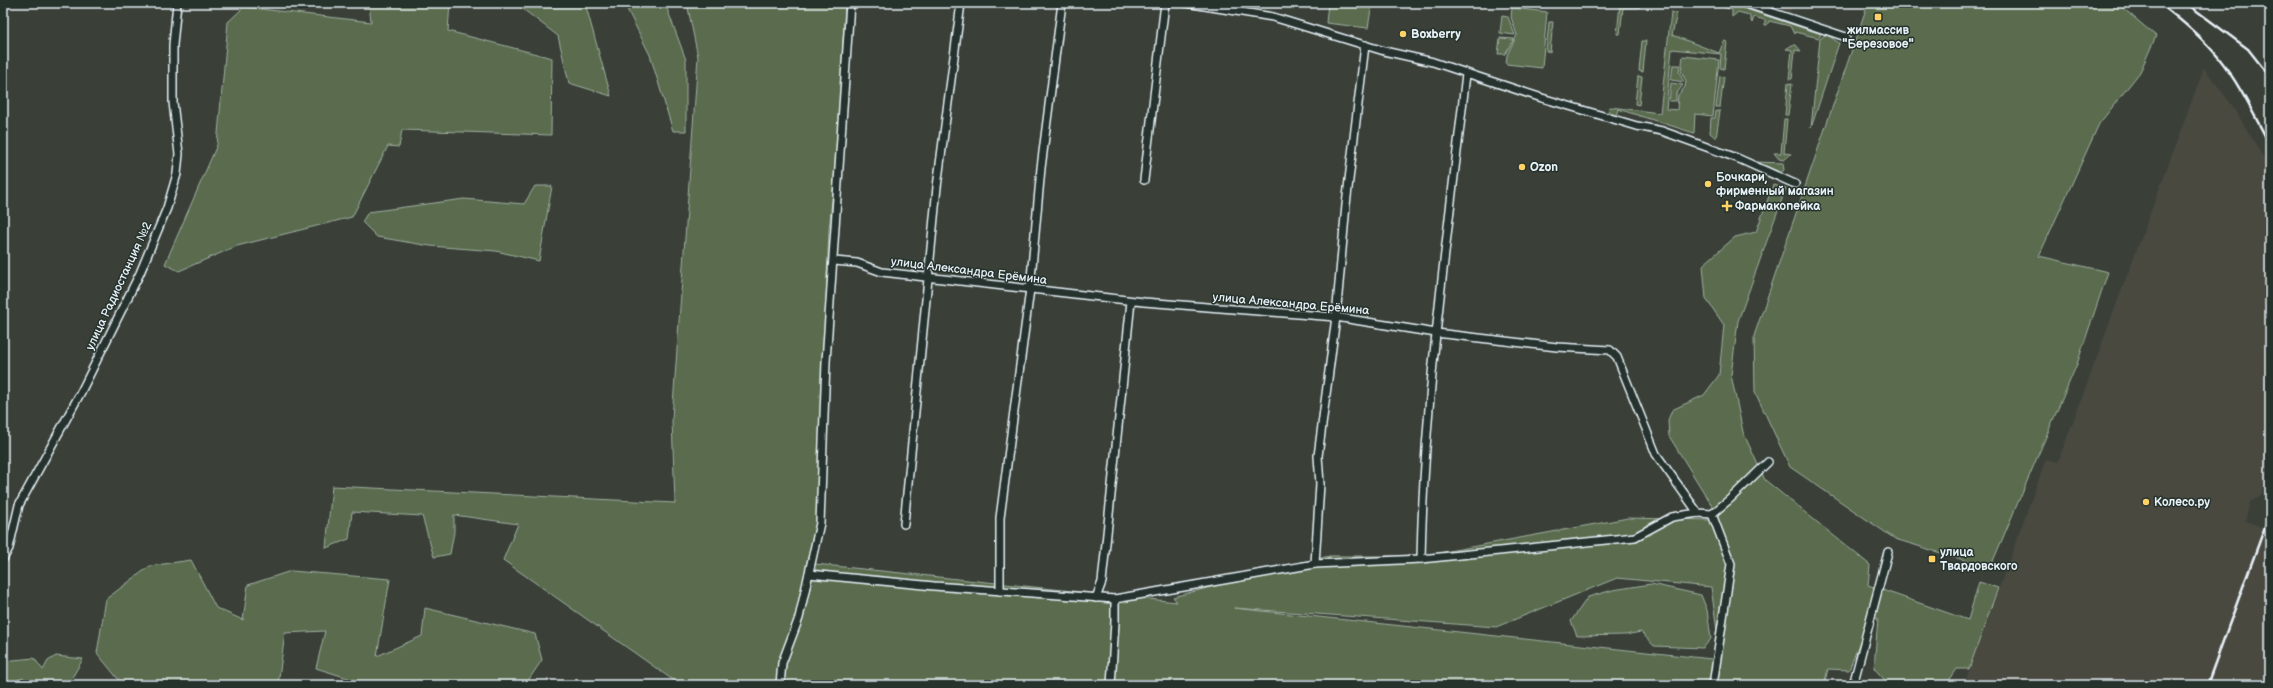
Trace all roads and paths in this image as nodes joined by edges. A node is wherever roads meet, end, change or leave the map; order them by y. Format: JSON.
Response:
{"nodes":[{"id":1,"x":177,"y":3,"type":"edge"},
{"id":2,"x":850,"y":3,"type":"edge"},
{"id":3,"x":961,"y":3,"type":"edge"},
{"id":4,"x":1062,"y":3,"type":"edge"},
{"id":5,"x":1165,"y":3,"type":"edge"},
{"id":6,"x":1186,"y":3,"type":"edge"},
{"id":7,"x":1744,"y":3,"type":"edge"},
{"id":8,"x":1846,"y":37,"type":"dead end"},
{"id":9,"x":1366,"y":45,"type":"junction"},
{"id":10,"x":1466,"y":74,"type":"junction"},
{"id":11,"x":1144,"y":180,"type":"dead end"},
{"id":12,"x":1795,"y":184,"type":"dead end"},
{"id":13,"x":834,"y":261,"type":"junction"},
{"id":14,"x":930,"y":277,"type":"junction"},
{"id":15,"x":1030,"y":289,"type":"junction"},
{"id":16,"x":1131,"y":301,"type":"junction"},
{"id":17,"x":1336,"y":317,"type":"junction"},
{"id":18,"x":1436,"y":333,"type":"junction"},
{"id":19,"x":1768,"y":462,"type":"dead end"},
{"id":20,"x":1698,"y":513,"type":"junction"},
{"id":21,"x":1712,"y":514,"type":"junction"},
{"id":22,"x":904,"y":524,"type":"dead end"},
{"id":23,"x":1888,"y":552,"type":"dead end"},
{"id":24,"x":1421,"y":559,"type":"junction"},
{"id":25,"x":3,"y":560,"type":"edge"},
{"id":26,"x":1315,"y":564,"type":"junction"},
{"id":27,"x":809,"y":574,"type":"junction"},
{"id":28,"x":1000,"y":591,"type":"junction"},
{"id":29,"x":1096,"y":598,"type":"junction"},
{"id":30,"x":1115,"y":600,"type":"junction"},
{"id":31,"x":780,"y":685,"type":"edge"},
{"id":32,"x":1111,"y":685,"type":"edge"},
{"id":33,"x":1713,"y":685,"type":"edge"},
{"id":34,"x":1853,"y":685,"type":"edge"}],
"edges":[{"from":1,"to":25,"type":"street","name":"улица Радиостанция №2"},
{"from":2,"to":13,"type":"street"},
{"from":3,"to":14,"type":"street"},
{"from":4,"to":15,"type":"street"},
{"from":5,"to":11,"type":"street"},
{"from":6,"to":9,"type":"street"},
{"from":7,"to":8,"type":"street"},
{"from":9,"to":10,"type":"street"},
{"from":9,"to":17,"type":"street"},
{"from":10,"to":12,"type":"street"},
{"from":10,"to":18,"type":"street"},
{"from":13,"to":14,"type":"street","name":"улица Александра Ерёмина"},
{"from":13,"to":27,"type":"street"},
{"from":14,"to":15,"type":"street","name":"улица Александра Ерёмина"},
{"from":14,"to":22,"type":"street"},
{"from":15,"to":16,"type":"street","name":"улица Александра Ерёмина"},
{"from":15,"to":28,"type":"street"},
{"from":16,"to":17,"type":"street","name":"улица Александра Ерёмина"},
{"from":16,"to":29,"type":"street"},
{"from":17,"to":18,"type":"street","name":"улица Александра Ерёмина"},
{"from":17,"to":26,"type":"street"},
{"from":18,"to":20,"type":"street","name":"улица Александра Ерёмина"},
{"from":18,"to":24,"type":"street"},
{"from":19,"to":21,"type":"street"},
{"from":20,"to":21,"type":"street"},
{"from":20,"to":24,"type":"street"},
{"from":21,"to":33,"type":"street"},
{"from":23,"to":34,"type":"street"},
{"from":24,"to":26,"type":"street"},
{"from":26,"to":30,"type":"street"},
{"from":27,"to":28,"type":"street"},
{"from":27,"to":31,"type":"street"},
{"from":28,"to":29,"type":"street"},
{"from":29,"to":30,"type":"street"},
{"from":30,"to":32,"type":"street"}]}
